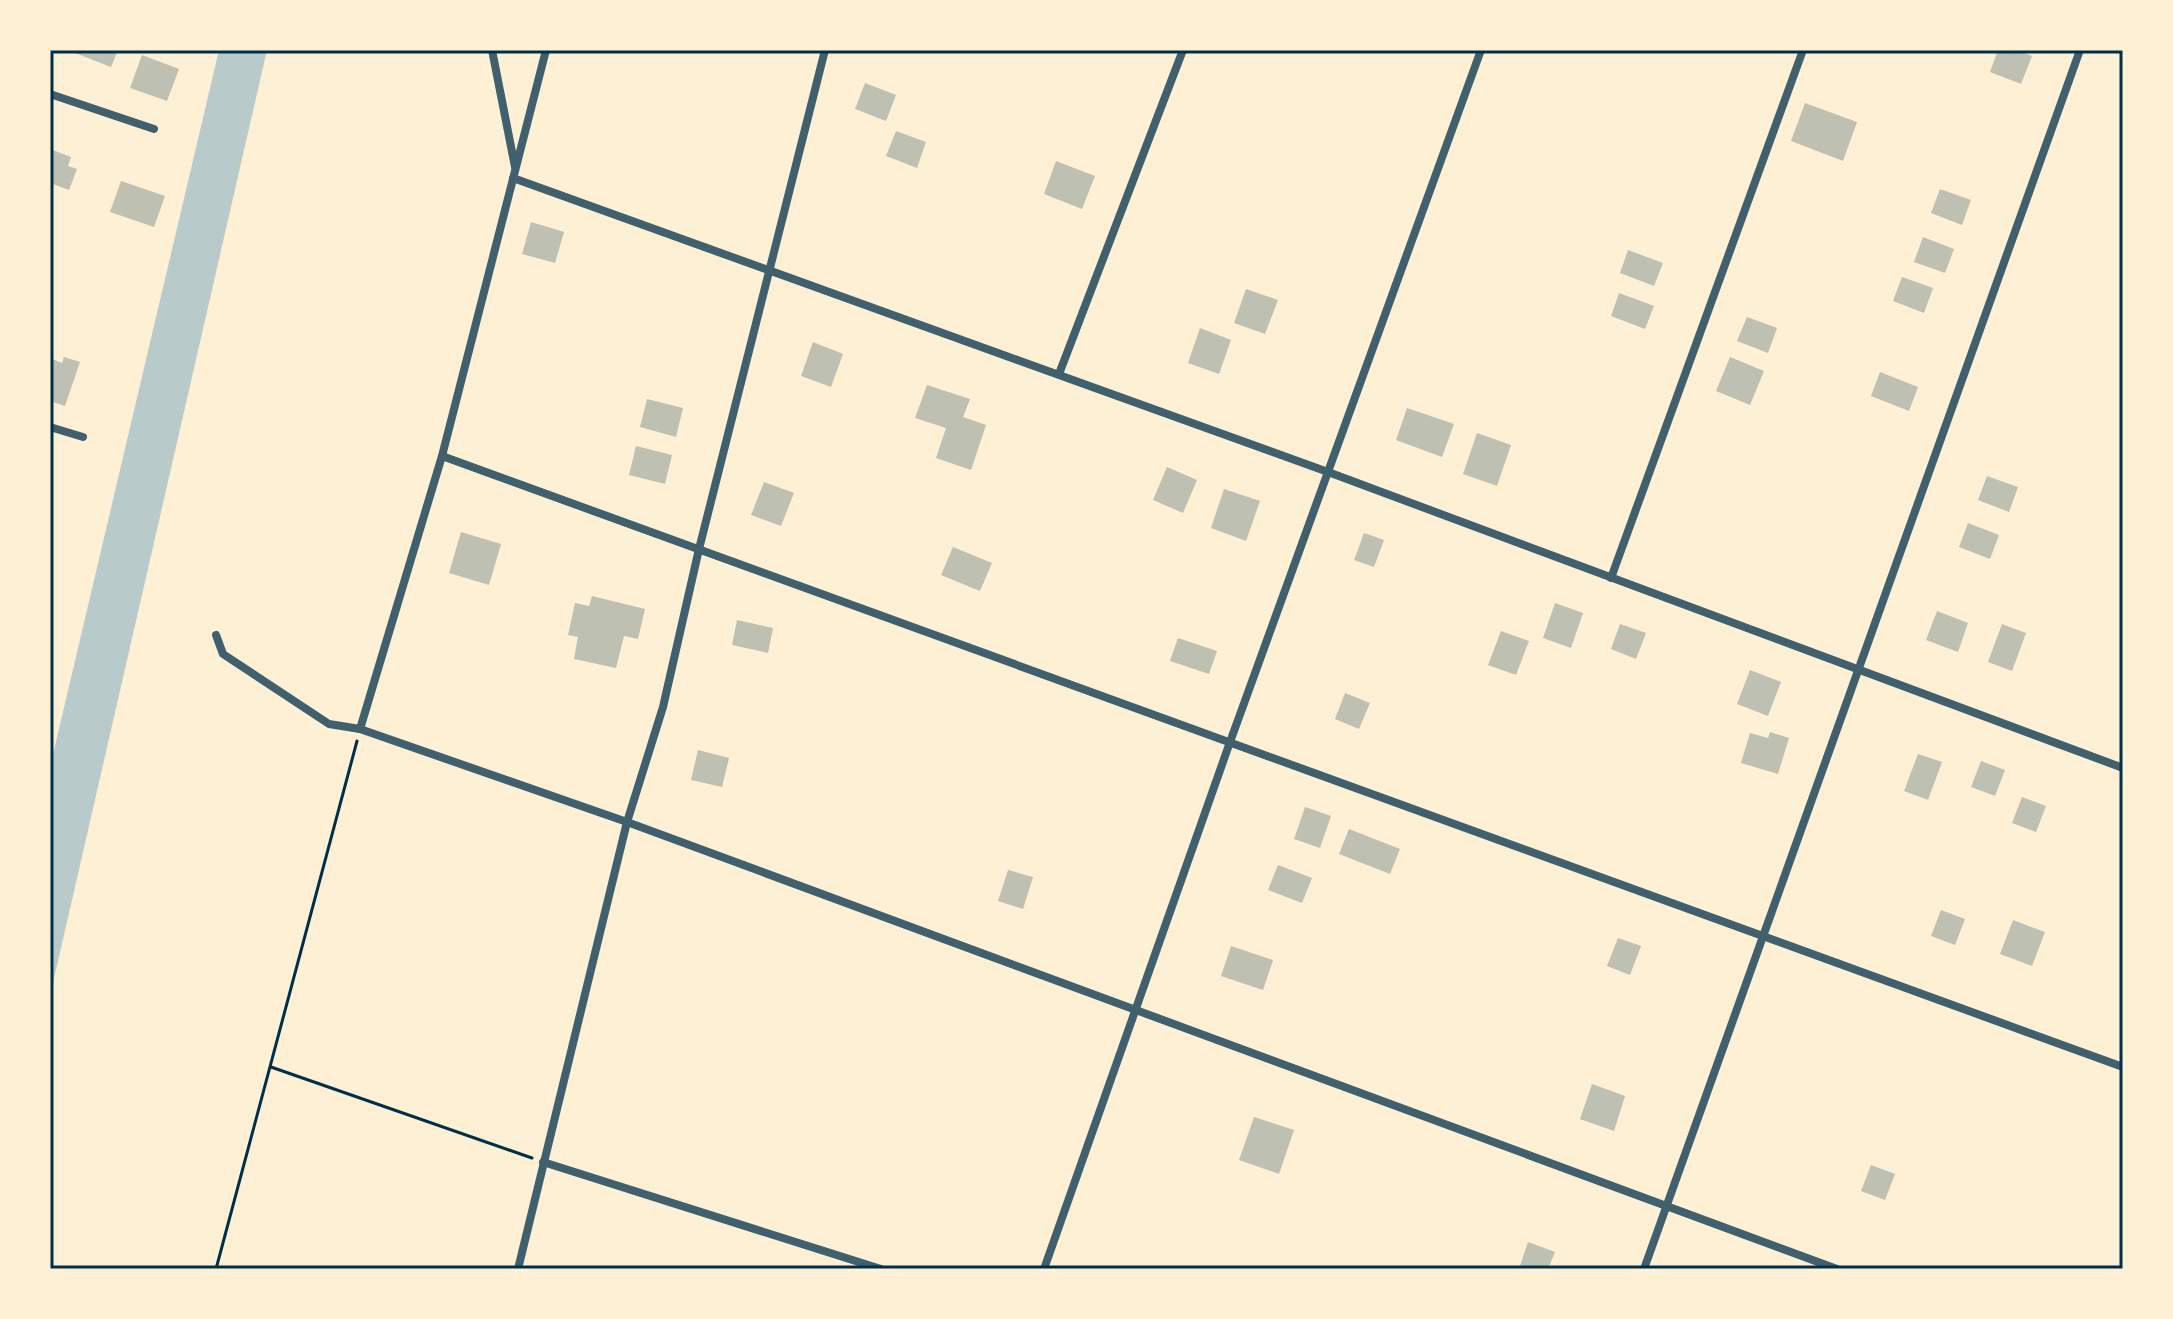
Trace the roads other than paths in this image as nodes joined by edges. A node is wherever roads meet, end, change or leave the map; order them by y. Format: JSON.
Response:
{"nodes":[{"id":1,"x":492,"y":50,"type":"edge"},
{"id":2,"x":546,"y":50,"type":"edge"},
{"id":3,"x":825,"y":50,"type":"edge"},
{"id":4,"x":1183,"y":50,"type":"edge"},
{"id":5,"x":1481,"y":50,"type":"edge"},
{"id":6,"x":1803,"y":50,"type":"edge"},
{"id":7,"x":2080,"y":50,"type":"edge"},
{"id":8,"x":50,"y":94,"type":"edge"},
{"id":9,"x":154,"y":129,"type":"dead end"},
{"id":10,"x":514,"y":173,"type":"junction"},
{"id":11,"x":770,"y":268,"type":"junction"},
{"id":12,"x":1059,"y":374,"type":"junction"},
{"id":13,"x":50,"y":427,"type":"edge"},
{"id":14,"x":83,"y":437,"type":"dead end"},
{"id":15,"x":442,"y":456,"type":"junction"},
{"id":16,"x":1328,"y":472,"type":"junction"},
{"id":17,"x":699,"y":549,"type":"junction"},
{"id":18,"x":1611,"y":578,"type":"junction"},
{"id":19,"x":216,"y":635,"type":"dead end"},
{"id":20,"x":1857,"y":670,"type":"junction"},
{"id":21,"x":360,"y":729,"type":"junction"},
{"id":22,"x":1230,"y":742,"type":"junction"},
{"id":23,"x":2123,"y":767,"type":"edge"},
{"id":24,"x":627,"y":822,"type":"junction"},
{"id":25,"x":1762,"y":936,"type":"junction"},
{"id":26,"x":1136,"y":1009,"type":"junction"},
{"id":27,"x":2123,"y":1067,"type":"edge"},
{"id":28,"x":543,"y":1162,"type":"junction"},
{"id":29,"x":1667,"y":1206,"type":"junction"},
{"id":30,"x":518,"y":1269,"type":"edge"},
{"id":31,"x":881,"y":1269,"type":"edge"},
{"id":32,"x":1044,"y":1269,"type":"edge"},
{"id":33,"x":1644,"y":1269,"type":"edge"},
{"id":34,"x":1837,"y":1269,"type":"edge"}],
"edges":[{"from":1,"to":10,"type":"street"},
{"from":2,"to":10,"type":"street"},
{"from":3,"to":11,"type":"street"},
{"from":4,"to":12,"type":"street"},
{"from":5,"to":16,"type":"street"},
{"from":6,"to":18,"type":"street"},
{"from":7,"to":20,"type":"street"},
{"from":8,"to":9,"type":"street"},
{"from":10,"to":11,"type":"street"},
{"from":10,"to":15,"type":"street"},
{"from":11,"to":12,"type":"street"},
{"from":11,"to":17,"type":"street"},
{"from":12,"to":16,"type":"street"},
{"from":13,"to":14,"type":"street"},
{"from":15,"to":17,"type":"street"},
{"from":15,"to":21,"type":"street"},
{"from":16,"to":18,"type":"street"},
{"from":16,"to":22,"type":"street"},
{"from":17,"to":22,"type":"street"},
{"from":17,"to":24,"type":"street"},
{"from":18,"to":20,"type":"street"},
{"from":19,"to":21,"type":"street"},
{"from":20,"to":23,"type":"street"},
{"from":20,"to":25,"type":"street"},
{"from":21,"to":24,"type":"street"},
{"from":22,"to":25,"type":"street"},
{"from":22,"to":26,"type":"street"},
{"from":24,"to":26,"type":"street"},
{"from":24,"to":28,"type":"street"},
{"from":25,"to":27,"type":"street"},
{"from":25,"to":29,"type":"street"},
{"from":26,"to":29,"type":"street"},
{"from":26,"to":32,"type":"street"},
{"from":28,"to":30,"type":"street"},
{"from":28,"to":31,"type":"street"},
{"from":29,"to":33,"type":"street"},
{"from":29,"to":34,"type":"street"}]}
